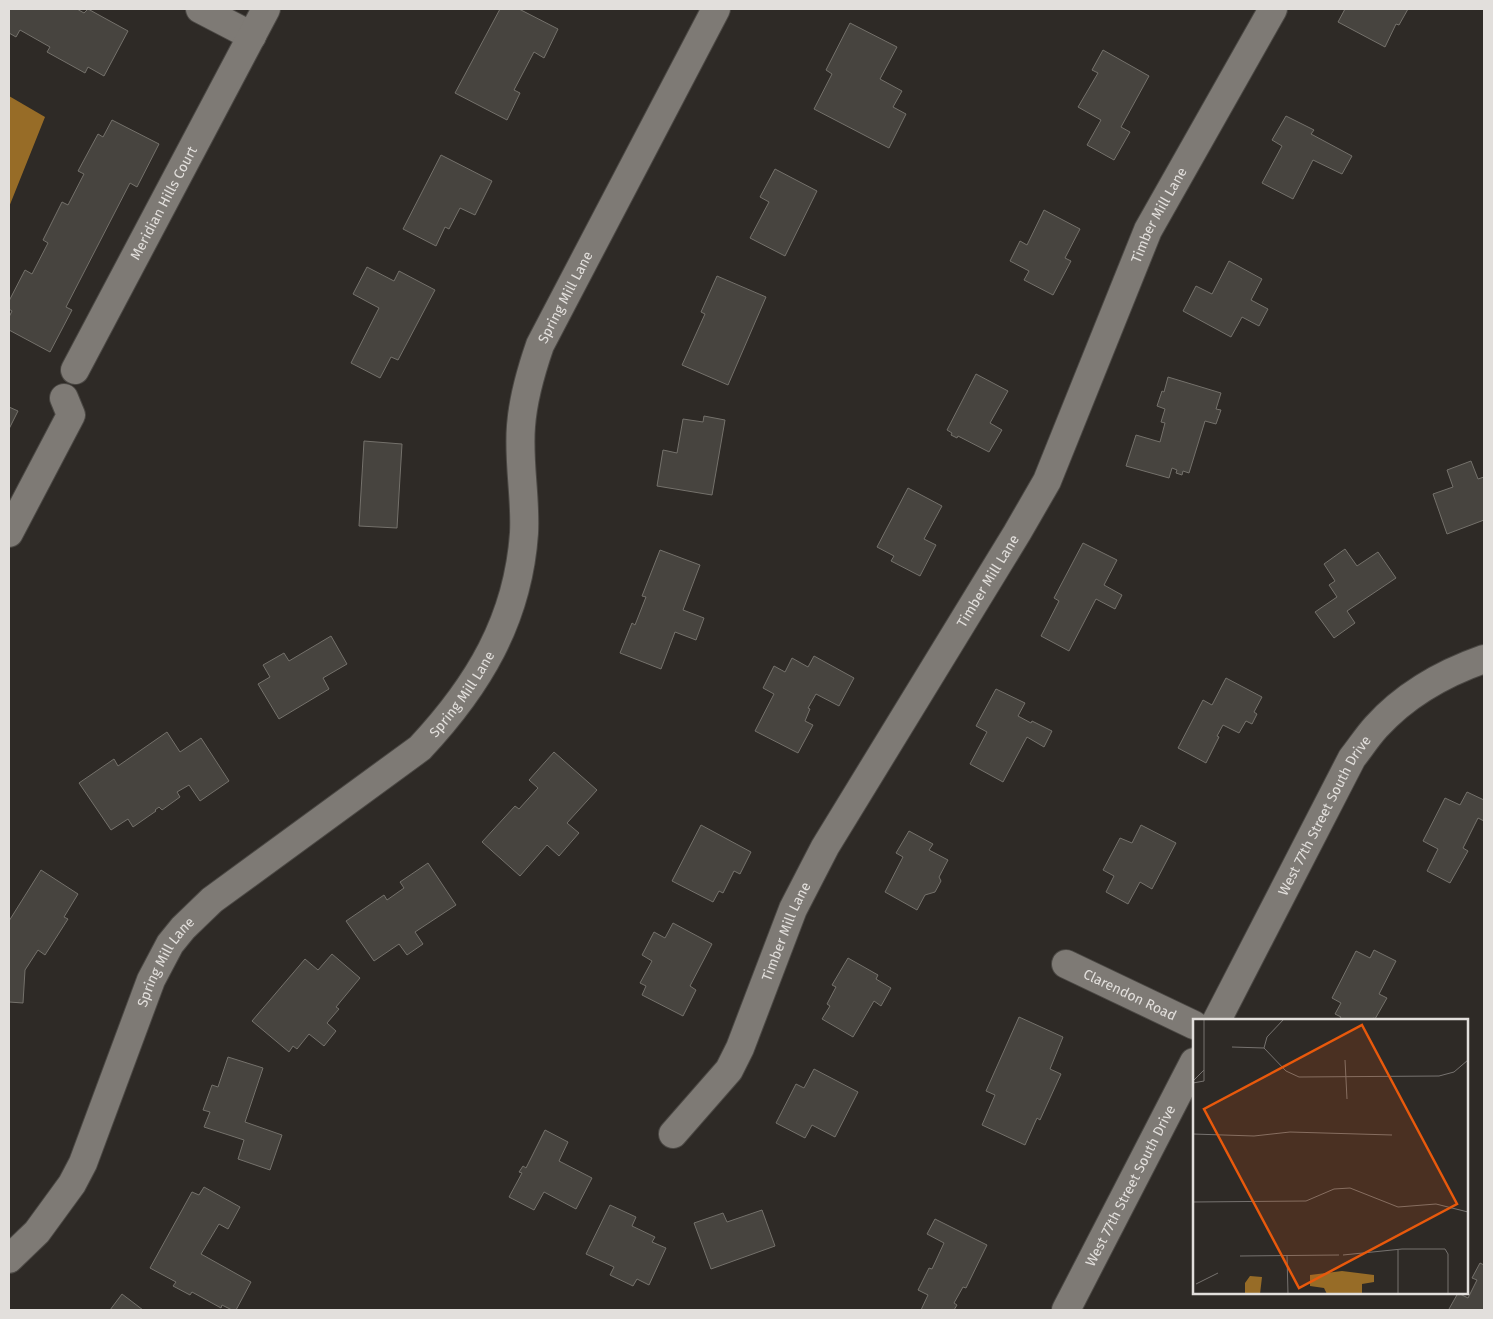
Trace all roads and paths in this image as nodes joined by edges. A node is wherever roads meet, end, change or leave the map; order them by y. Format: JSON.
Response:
{"nodes":[{"id":1,"x":200,"y":9,"type":"edge"},
{"id":2,"x":266,"y":9,"type":"edge"},
{"id":3,"x":716,"y":9,"type":"edge"},
{"id":4,"x":1273,"y":9,"type":"edge"},
{"id":5,"x":252,"y":36,"type":"junction"},
{"id":6,"x":75,"y":370,"type":"dead end"},
{"id":7,"x":64,"y":398,"type":"dead end"},
{"id":8,"x":9,"y":533,"type":"edge"},
{"id":9,"x":1484,"y":659,"type":"edge"},
{"id":10,"x":1066,"y":964,"type":"dead end"},
{"id":11,"x":1218,"y":1019,"type":"edge"},
{"id":12,"x":1193,"y":1025,"type":"edge"},
{"id":13,"x":1193,"y":1064,"type":"edge"},
{"id":14,"x":673,"y":1134,"type":"dead end"},
{"id":15,"x":9,"y":1259,"type":"edge"},
{"id":16,"x":1066,"y":1310,"type":"edge"}],
"edges":[{"from":1,"to":5,"type":"street"},
{"from":2,"to":5,"type":"street","name":"Meridian Hills Court"},
{"from":3,"to":15,"type":"street","name":"Spring Mill Lane"},
{"from":4,"to":14,"type":"street","name":"Timber Mill Lane"},
{"from":5,"to":6,"type":"street","name":"Meridian Hills Court"},
{"from":7,"to":8,"type":"street"},
{"from":9,"to":11,"type":"street","name":"West 77th Street South Drive"},
{"from":10,"to":12,"type":"street","name":"Clarendon Road"},
{"from":13,"to":16,"type":"street","name":"West 77th Street South Drive"}]}
